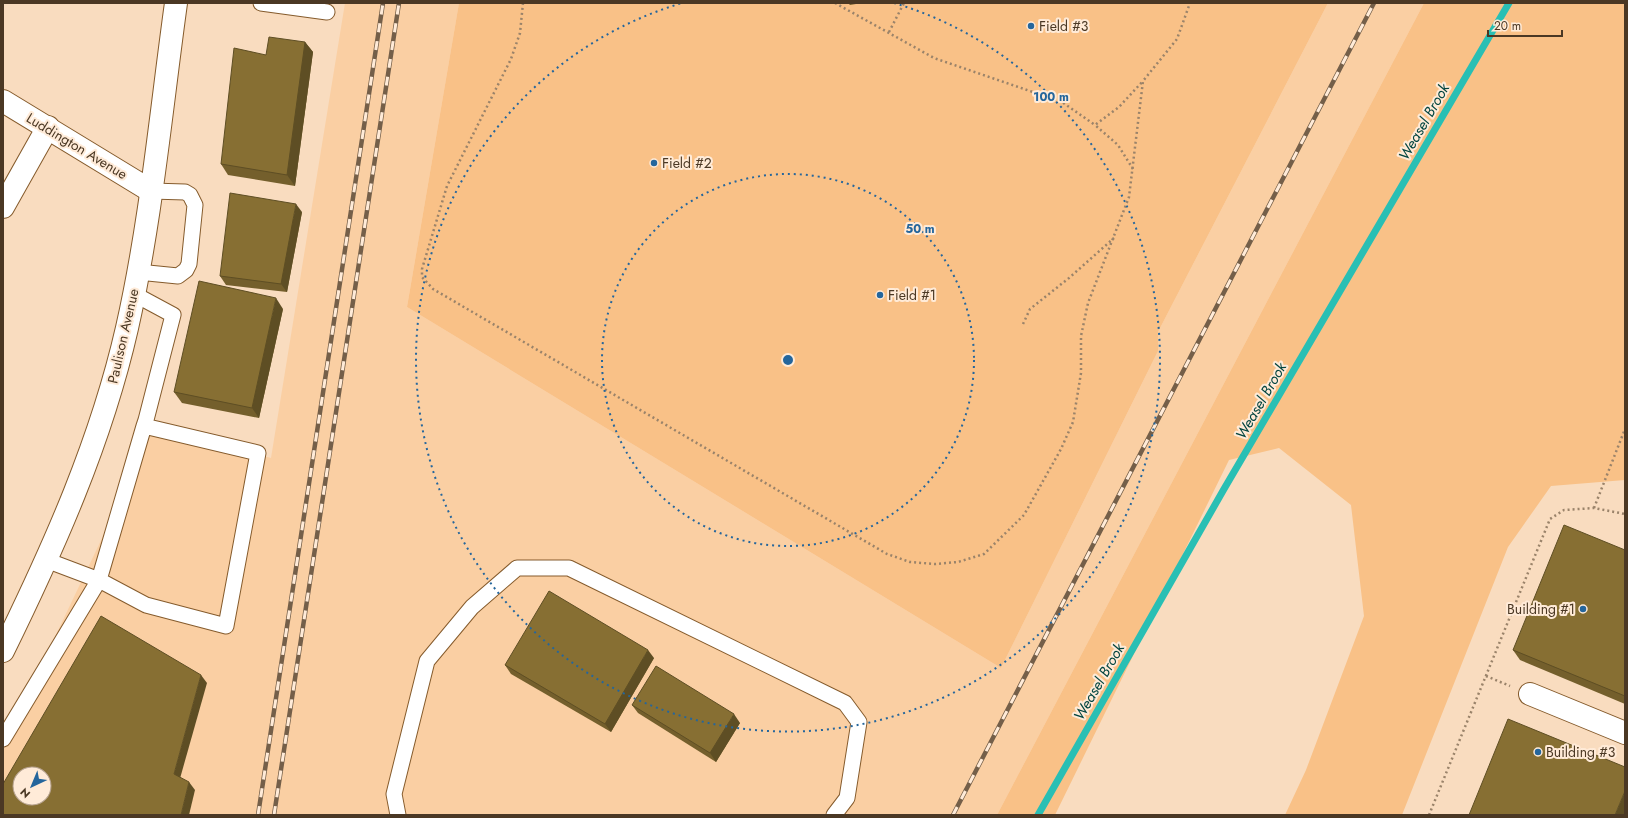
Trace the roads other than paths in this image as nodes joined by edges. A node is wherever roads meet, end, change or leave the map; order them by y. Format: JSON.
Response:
{"nodes":[{"id":1,"x":176,"y":3,"type":"edge"},
{"id":2,"x":261,"y":3,"type":"edge"},
{"id":3,"x":327,"y":12,"type":"dead end"},
{"id":4,"x":3,"y":101,"type":"edge"},
{"id":5,"x":48,"y":127,"type":"junction"},
{"id":6,"x":151,"y":191,"type":"junction"},
{"id":7,"x":3,"y":207,"type":"edge"},
{"id":8,"x":138,"y":272,"type":"junction"},
{"id":9,"x":134,"y":294,"type":"junction"},
{"id":10,"x":145,"y":423,"type":"junction"},
{"id":11,"x":46,"y":560,"type":"junction"},
{"id":12,"x":99,"y":580,"type":"junction"},
{"id":13,"x":3,"y":651,"type":"edge"},
{"id":14,"x":1530,"y":694,"type":"dead end"},
{"id":15,"x":1625,"y":733,"type":"edge"},
{"id":16,"x":3,"y":739,"type":"edge"},
{"id":17,"x":398,"y":815,"type":"edge"},
{"id":18,"x":834,"y":815,"type":"edge"}],
"edges":[{"from":1,"to":6,"type":"main road","name":"Paulison Avenue"},
{"from":2,"to":3,"type":"lane"},
{"from":4,"to":5,"type":"main road","name":"Luddington Avenue"},
{"from":5,"to":6,"type":"main road","name":"Luddington Avenue"},
{"from":5,"to":7,"type":"main road"},
{"from":6,"to":8,"type":"main road","name":"Paulison Avenue"},
{"from":6,"to":8,"type":"lane"},
{"from":8,"to":9,"type":"main road","name":"Paulison Avenue"},
{"from":9,"to":10,"type":"lane"},
{"from":9,"to":11,"type":"main road","name":"Paulison Avenue"},
{"from":10,"to":12,"type":"lane"},
{"from":10,"to":12,"type":"lane"},
{"from":11,"to":12,"type":"lane"},
{"from":11,"to":13,"type":"main road","name":"Paulison Avenue"},
{"from":12,"to":16,"type":"lane"},
{"from":14,"to":15,"type":"main road"},
{"from":17,"to":18,"type":"lane"}]}
